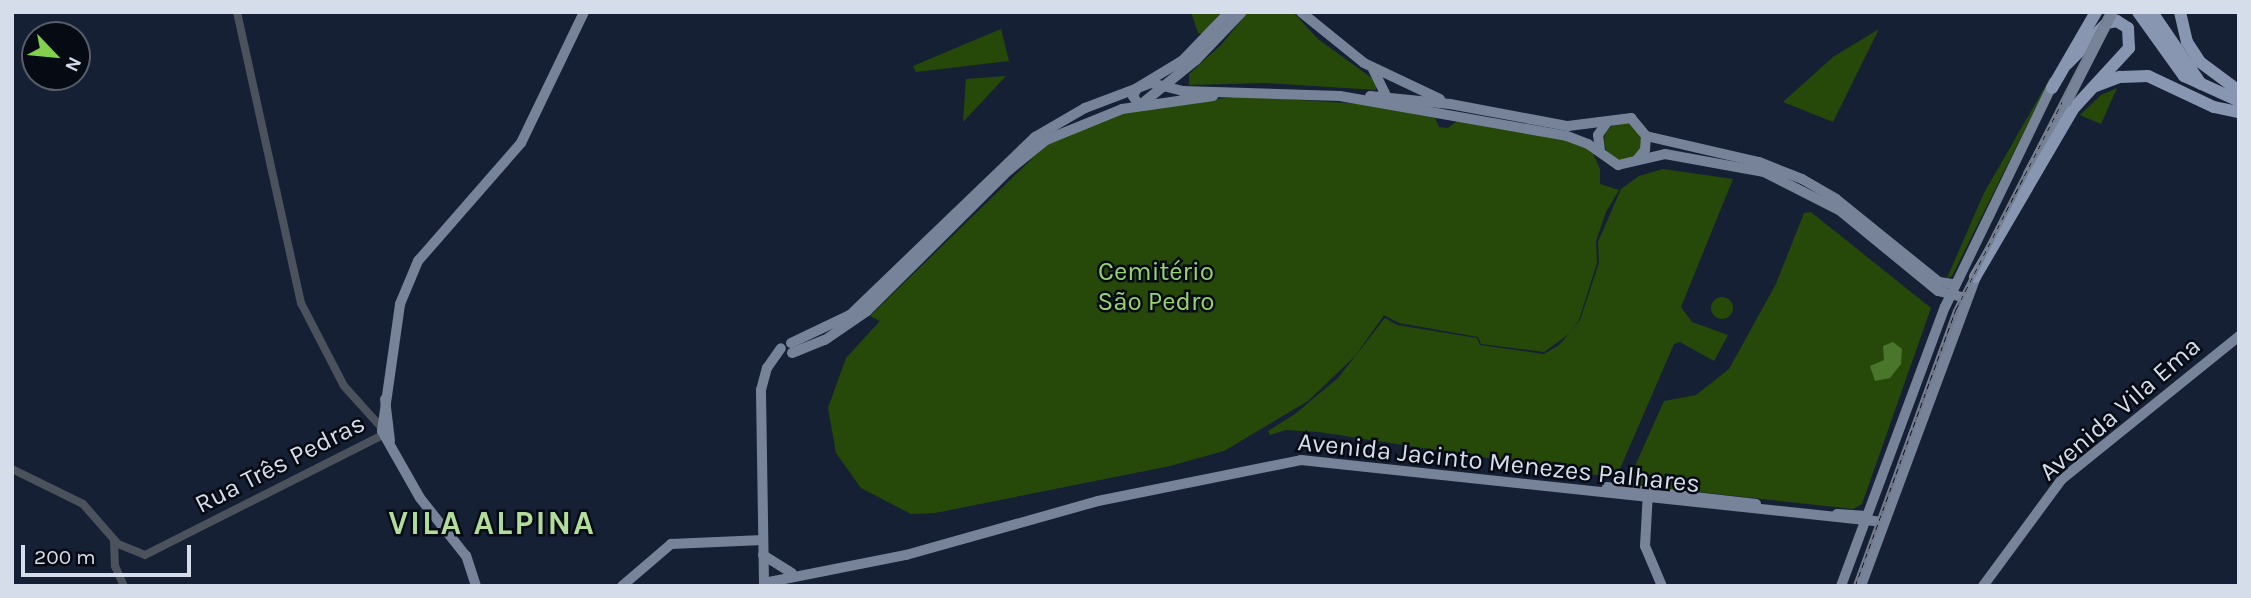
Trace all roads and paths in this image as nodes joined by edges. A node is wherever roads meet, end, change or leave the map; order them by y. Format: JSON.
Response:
{"nodes":[{"id":1,"x":237,"y":12,"type":"edge"},
{"id":2,"x":584,"y":12,"type":"edge"},
{"id":3,"x":1229,"y":12,"type":"edge"},
{"id":4,"x":1242,"y":12,"type":"edge"},
{"id":5,"x":1301,"y":12,"type":"edge"},
{"id":6,"x":2088,"y":12,"type":"edge"},
{"id":7,"x":2096,"y":12,"type":"edge"},
{"id":8,"x":2113,"y":12,"type":"edge"},
{"id":9,"x":2138,"y":12,"type":"edge"},
{"id":10,"x":2152,"y":12,"type":"edge"},
{"id":11,"x":2180,"y":12,"type":"edge"},
{"id":12,"x":2067,"y":64,"type":"junction"},
{"id":13,"x":1373,"y":69,"type":"junction"},
{"id":14,"x":1179,"y":74,"type":"junction"},
{"id":15,"x":1398,"y":81,"type":"junction"},
{"id":16,"x":1144,"y":84,"type":"junction"},
{"id":17,"x":1382,"y":86,"type":"junction"},
{"id":18,"x":1164,"y":87,"type":"junction"},
{"id":19,"x":2052,"y":88,"type":"junction"},
{"id":20,"x":2090,"y":89,"type":"junction"},
{"id":21,"x":1189,"y":91,"type":"junction"},
{"id":22,"x":1255,"y":91,"type":"junction"},
{"id":23,"x":2239,"y":91,"type":"edge"},
{"id":24,"x":1374,"y":96,"type":"junction"},
{"id":25,"x":1348,"y":97,"type":"junction"},
{"id":26,"x":1386,"y":97,"type":"junction"},
{"id":27,"x":1450,"y":104,"type":"junction"},
{"id":28,"x":1140,"y":105,"type":"junction"},
{"id":29,"x":1396,"y":105,"type":"junction"},
{"id":30,"x":2238,"y":108,"type":"edge"},
{"id":31,"x":1423,"y":110,"type":"junction"},
{"id":32,"x":1607,"y":122,"type":"junction"},
{"id":33,"x":1646,"y":136,"type":"junction"},
{"id":34,"x":1600,"y":151,"type":"junction"},
{"id":35,"x":1636,"y":161,"type":"junction"},
{"id":36,"x":1975,"y":277,"type":"junction"},
{"id":37,"x":1955,"y":284,"type":"junction"},
{"id":38,"x":1949,"y":296,"type":"junction"},
{"id":39,"x":1966,"y":298,"type":"junction"},
{"id":40,"x":2239,"y":336,"type":"edge"},
{"id":41,"x":787,"y":350,"type":"junction"},
{"id":42,"x":385,"y":399,"type":"junction"},
{"id":43,"x":385,"y":430,"type":"junction"},
{"id":44,"x":12,"y":469,"type":"edge"},
{"id":45,"x":1648,"y":495,"type":"junction"},
{"id":46,"x":1864,"y":519,"type":"junction"},
{"id":47,"x":1884,"y":523,"type":"junction"},
{"id":48,"x":950,"y":538,"type":"junction"},
{"id":49,"x":114,"y":540,"type":"junction"},
{"id":50,"x":763,"y":540,"type":"junction"},
{"id":51,"x":763,"y":555,"type":"junction"},
{"id":52,"x":792,"y":573,"type":"junction"},
{"id":53,"x":759,"y":584,"type":"edge"},
{"id":54,"x":124,"y":586,"type":"edge"},
{"id":55,"x":476,"y":586,"type":"edge"},
{"id":56,"x":622,"y":586,"type":"edge"},
{"id":57,"x":1662,"y":586,"type":"edge"},
{"id":58,"x":1841,"y":586,"type":"edge"},
{"id":59,"x":1861,"y":586,"type":"edge"},
{"id":60,"x":1983,"y":586,"type":"edge"}],
"edges":[{"from":1,"to":43,"type":"street"},
{"from":2,"to":42,"type":"main road"},
{"from":3,"to":16,"type":"main road"},
{"from":4,"to":14,"type":"main road"},
{"from":5,"to":13,"type":"main road"},
{"from":6,"to":19,"type":"main road"},
{"from":7,"to":12,"type":"highway"},
{"from":8,"to":36,"type":"main road","bridge":true},
{"from":9,"to":30,"type":"highway","bridge":true},
{"from":10,"to":30,"type":"highway"},
{"from":11,"to":23,"type":"highway"},
{"from":12,"to":19,"type":"highway"},
{"from":12,"to":20,"type":"highway"},
{"from":13,"to":15,"type":"main road"},
{"from":13,"to":17,"type":"main road"},
{"from":14,"to":18,"type":"main road"},
{"from":14,"to":21,"type":"main road"},
{"from":15,"to":17,"type":"main road"},
{"from":15,"to":27,"type":"main road"},
{"from":16,"to":18,"type":"main road"},
{"from":16,"to":28,"type":"main road"},
{"from":16,"to":41,"type":"main road"},
{"from":17,"to":24,"type":"main road"},
{"from":17,"to":26,"type":"main road"},
{"from":18,"to":21,"type":"main road"},
{"from":18,"to":28,"type":"main road"},
{"from":19,"to":37,"type":"main road"},
{"from":20,"to":30,"type":"highway"},
{"from":20,"to":36,"type":"highway"},
{"from":21,"to":22,"type":"main road"},
{"from":22,"to":25,"type":"main road"},
{"from":22,"to":28,"type":"main road"},
{"from":24,"to":25,"type":"main road"},
{"from":24,"to":26,"type":"main road"},
{"from":25,"to":29,"type":"main road"},
{"from":26,"to":27,"type":"main road"},
{"from":26,"to":29,"type":"main road"},
{"from":27,"to":31,"type":"main road"},
{"from":27,"to":32,"type":"main road"},
{"from":28,"to":41,"type":"main road"},
{"from":29,"to":31,"type":"main road"},
{"from":31,"to":34,"type":"main road"},
{"from":32,"to":33,"type":"main road"},
{"from":32,"to":34,"type":"main road"},
{"from":33,"to":35,"type":"main road"},
{"from":33,"to":37,"type":"main road"},
{"from":34,"to":35,"type":"main road"},
{"from":35,"to":38,"type":"main road"},
{"from":36,"to":39,"type":"main road"},
{"from":37,"to":38,"type":"main road"},
{"from":38,"to":39,"type":"main road"},
{"from":38,"to":46,"type":"main road"},
{"from":39,"to":47,"type":"main road"},
{"from":40,"to":60,"type":"main road","name":"Avenida Vila Ema"},
{"from":41,"to":50,"type":"main road"},
{"from":42,"to":43,"type":"main road"},
{"from":42,"to":43,"type":"main road"},
{"from":43,"to":49,"type":"street","name":"Rua Três Pedras"},
{"from":43,"to":55,"type":"main road"},
{"from":44,"to":49,"type":"street","name":"Rua Três Pedras"},
{"from":45,"to":46,"type":"main road","name":"Avenida Jacinto Menezes Palhares"},
{"from":45,"to":48,"type":"main road","name":"Avenida Jacinto Menezes Palhares"},
{"from":45,"to":57,"type":"main road"},
{"from":46,"to":47,"type":"main road","name":"Avenida Jacinto Menezes Palhares"},
{"from":46,"to":58,"type":"main road"},
{"from":47,"to":59,"type":"main road"},
{"from":48,"to":52,"type":"main road"},
{"from":48,"to":53,"type":"main road"},
{"from":49,"to":54,"type":"street"},
{"from":50,"to":51,"type":"main road"},
{"from":50,"to":56,"type":"main road"},
{"from":51,"to":52,"type":"main road"},
{"from":51,"to":53,"type":"main road"},
{"from":52,"to":53,"type":"main road"}]}
